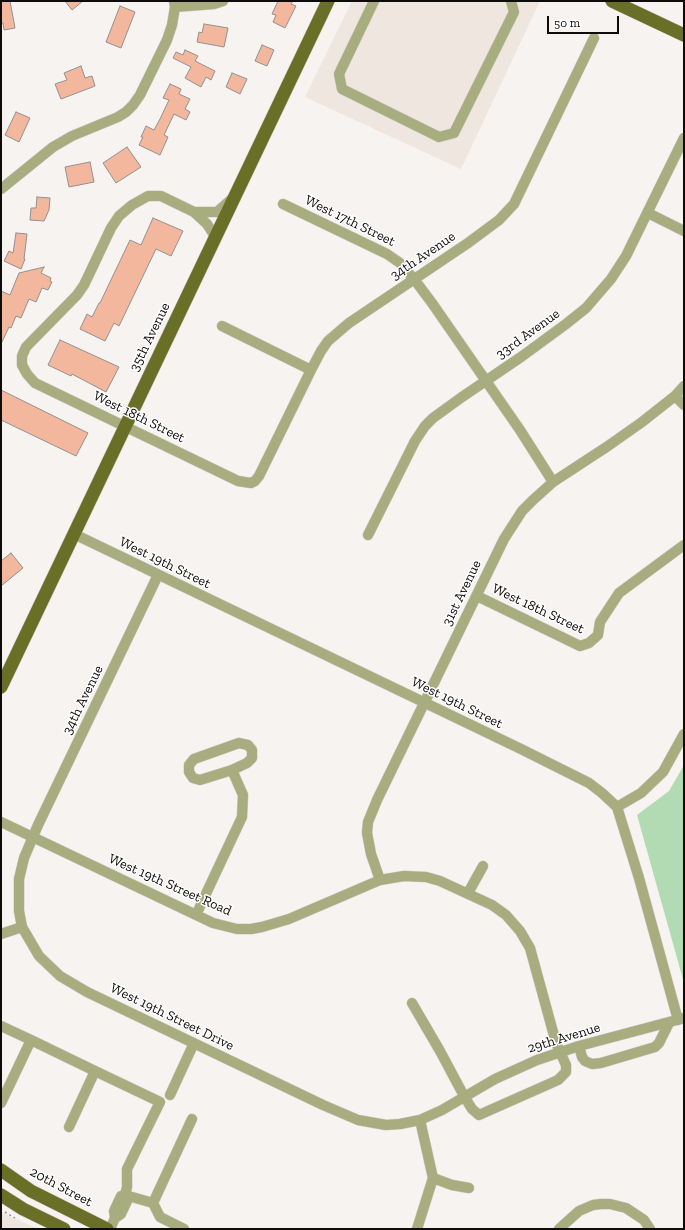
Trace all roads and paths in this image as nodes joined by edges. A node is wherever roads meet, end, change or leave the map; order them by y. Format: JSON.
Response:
{"nodes":[{"id":1,"x":223,"y":1,"type":"edge"},
{"id":2,"x":328,"y":1,"type":"edge"},
{"id":3,"x":374,"y":1,"type":"edge"},
{"id":4,"x":511,"y":1,"type":"edge"},
{"id":5,"x":612,"y":1,"type":"edge"},
{"id":6,"x":175,"y":4,"type":"edge"},
{"id":7,"x":684,"y":35,"type":"edge"},
{"id":8,"x":594,"y":38,"type":"dead end"},
{"id":9,"x":684,"y":138,"type":"edge"},
{"id":10,"x":1,"y":189,"type":"edge"},
{"id":11,"x":236,"y":195,"type":"junction"},
{"id":12,"x":283,"y":204,"type":"dead end"},
{"id":13,"x":194,"y":212,"type":"junction"},
{"id":14,"x":648,"y":213,"type":"junction"},
{"id":15,"x":684,"y":231,"type":"edge"},
{"id":16,"x":216,"y":238,"type":"junction"},
{"id":17,"x":414,"y":279,"type":"junction"},
{"id":18,"x":222,"y":326,"type":"dead end"},
{"id":19,"x":311,"y":370,"type":"junction"},
{"id":20,"x":486,"y":382,"type":"junction"},
{"id":21,"x":684,"y":386,"type":"edge"},
{"id":22,"x":675,"y":396,"type":"junction"},
{"id":23,"x":684,"y":405,"type":"edge"},
{"id":24,"x":126,"y":426,"type":"junction"},
{"id":25,"x":554,"y":482,"type":"junction"},
{"id":26,"x":251,"y":483,"type":"joint"},
{"id":27,"x":74,"y":534,"type":"junction"},
{"id":28,"x":368,"y":535,"type":"dead end"},
{"id":29,"x":684,"y":545,"type":"edge"},
{"id":30,"x":158,"y":575,"type":"junction"},
{"id":31,"x":477,"y":596,"type":"junction"},
{"id":32,"x":1,"y":687,"type":"edge"},
{"id":33,"x":424,"y":703,"type":"junction"},
{"id":34,"x":684,"y":734,"type":"edge"},
{"id":35,"x":232,"y":770,"type":"junction"},
{"id":36,"x":617,"y":807,"type":"junction"},
{"id":37,"x":1,"y":822,"type":"edge"},
{"id":38,"x":33,"y":837,"type":"junction"},
{"id":39,"x":483,"y":866,"type":"dead end"},
{"id":40,"x":380,"y":880,"type":"junction"},
{"id":41,"x":468,"y":893,"type":"junction"},
{"id":42,"x":196,"y":915,"type":"junction"},
{"id":43,"x":22,"y":927,"type":"junction"},
{"id":44,"x":1,"y":934,"type":"edge"},
{"id":45,"x":412,"y":1003,"type":"dead end"},
{"id":46,"x":677,"y":1020,"type":"edge"},
{"id":47,"x":2,"y":1029,"type":"edge"},
{"id":48,"x":31,"y":1040,"type":"junction"},
{"id":49,"x":194,"y":1043,"type":"junction"},
{"id":50,"x":579,"y":1046,"type":"junction"},
{"id":51,"x":561,"y":1052,"type":"junction"},
{"id":52,"x":95,"y":1071,"type":"junction"},
{"id":53,"x":170,"y":1095,"type":"dead end"},
{"id":54,"x":464,"y":1096,"type":"junction"},
{"id":55,"x":1,"y":1103,"type":"edge"},
{"id":56,"x":192,"y":1119,"type":"dead end"},
{"id":57,"x":420,"y":1120,"type":"junction"},
{"id":58,"x":69,"y":1127,"type":"dead end"},
{"id":59,"x":1,"y":1170,"type":"edge"},
{"id":60,"x":433,"y":1178,"type":"junction"},
{"id":61,"x":469,"y":1188,"type":"dead end"},
{"id":62,"x":1,"y":1195,"type":"edge"},
{"id":63,"x":125,"y":1195,"type":"junction"},
{"id":64,"x":153,"y":1203,"type":"junction"},
{"id":65,"x":64,"y":1229,"type":"edge"},
{"id":66,"x":107,"y":1229,"type":"edge"},
{"id":67,"x":110,"y":1229,"type":"edge"},
{"id":68,"x":184,"y":1229,"type":"edge"},
{"id":69,"x":417,"y":1229,"type":"edge"},
{"id":70,"x":559,"y":1229,"type":"edge"},
{"id":71,"x":650,"y":1229,"type":"edge"}],
"edges":[{"from":1,"to":6,"type":"street"},
{"from":2,"to":11,"type":"main road","name":"35th Avenue"},
{"from":3,"to":4,"type":"street"},
{"from":5,"to":7,"type":"main road"},
{"from":6,"to":10,"type":"street"},
{"from":8,"to":17,"type":"street","name":"34th Avenue"},
{"from":9,"to":14,"type":"street","name":"33rd Avenue"},
{"from":11,"to":13,"type":"street"},
{"from":11,"to":16,"type":"main road","name":"35th Avenue"},
{"from":12,"to":17,"type":"street","name":"West 17th Street"},
{"from":13,"to":16,"type":"street"},
{"from":13,"to":24,"type":"street","name":"West 18th Street"},
{"from":14,"to":15,"type":"street"},
{"from":14,"to":20,"type":"street","name":"33rd Avenue"},
{"from":16,"to":24,"type":"main road","name":"35th Avenue"},
{"from":17,"to":19,"type":"street","name":"34th Avenue"},
{"from":17,"to":20,"type":"street","name":"West 17th Street"},
{"from":18,"to":19,"type":"street"},
{"from":19,"to":26,"type":"street","name":"34th Avenue"},
{"from":20,"to":25,"type":"street","name":"West 17th Street"},
{"from":20,"to":28,"type":"street","name":"33rd Avenue"},
{"from":21,"to":22,"type":"street","name":"31st Avenue"},
{"from":22,"to":23,"type":"street"},
{"from":22,"to":25,"type":"street","name":"31st Avenue"},
{"from":24,"to":26,"type":"street","name":"West 18th Street"},
{"from":24,"to":27,"type":"main road","name":"35th Avenue"},
{"from":25,"to":31,"type":"street","name":"31st Avenue"},
{"from":27,"to":30,"type":"street","name":"West 19th Street"},
{"from":27,"to":32,"type":"main road","name":"35th Avenue"},
{"from":29,"to":31,"type":"street","name":"West 18th Street"},
{"from":30,"to":33,"type":"street","name":"West 19th Street"},
{"from":30,"to":38,"type":"street","name":"34th Avenue"},
{"from":31,"to":33,"type":"street","name":"31st Avenue"},
{"from":33,"to":36,"type":"street","name":"West 19th Street"},
{"from":33,"to":40,"type":"street","name":"31st Avenue"},
{"from":34,"to":36,"type":"street"},
{"from":35,"to":35,"type":"street"},
{"from":35,"to":42,"type":"street"},
{"from":36,"to":46,"type":"street"},
{"from":37,"to":38,"type":"street","name":"West 19th Street Road"},
{"from":38,"to":42,"type":"street","name":"West 19th Street Road"},
{"from":38,"to":43,"type":"street","name":"West 19th Street Drive"},
{"from":39,"to":41,"type":"street"},
{"from":40,"to":41,"type":"street","name":"West 19th Street Road"},
{"from":40,"to":42,"type":"street","name":"West 19th Street Road"},
{"from":41,"to":51,"type":"street","name":"West 19th Street Road"},
{"from":43,"to":44,"type":"street"},
{"from":43,"to":49,"type":"street","name":"West 19th Street Drive"},
{"from":45,"to":54,"type":"street"},
{"from":46,"to":50,"type":"street","name":"29th Avenue"},
{"from":46,"to":50,"type":"street"},
{"from":47,"to":48,"type":"street"},
{"from":48,"to":52,"type":"street"},
{"from":48,"to":55,"type":"street"},
{"from":49,"to":53,"type":"street"},
{"from":49,"to":57,"type":"street","name":"West 19th Street Drive"},
{"from":50,"to":51,"type":"street","name":"29th Avenue"},
{"from":51,"to":54,"type":"street","name":"29th Avenue"},
{"from":51,"to":54,"type":"street","name":"West 19th Street Road"},
{"from":52,"to":58,"type":"street"},
{"from":52,"to":63,"type":"street"},
{"from":54,"to":57,"type":"street","name":"29th Avenue"},
{"from":56,"to":64,"type":"street"},
{"from":57,"to":60,"type":"street"},
{"from":59,"to":66,"type":"main road","name":"20th Street"},
{"from":60,"to":61,"type":"street"},
{"from":60,"to":69,"type":"street"},
{"from":62,"to":65,"type":"main road"},
{"from":63,"to":64,"type":"street"},
{"from":63,"to":67,"type":"street"},
{"from":64,"to":68,"type":"street"},
{"from":70,"to":71,"type":"street"}]}
